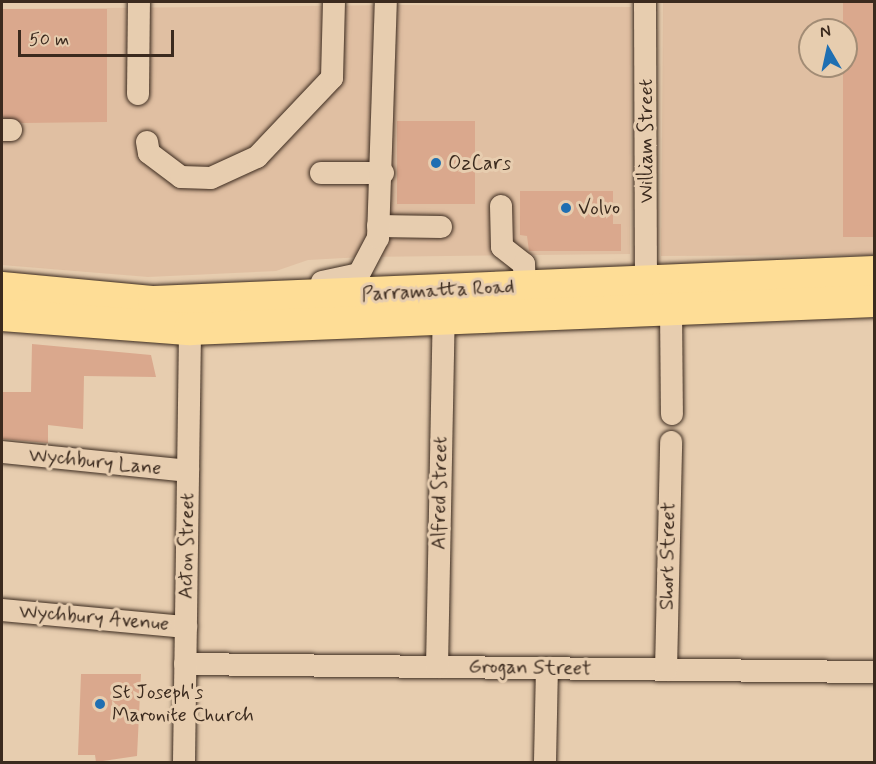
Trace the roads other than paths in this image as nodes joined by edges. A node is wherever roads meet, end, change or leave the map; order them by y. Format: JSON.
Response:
{"nodes":[{"id":1,"x":139,"y":2,"type":"edge"},
{"id":2,"x":334,"y":2,"type":"edge"},
{"id":3,"x":386,"y":2,"type":"edge"},
{"id":4,"x":645,"y":2,"type":"edge"},
{"id":5,"x":138,"y":94,"type":"dead end"},
{"id":6,"x":147,"y":142,"type":"dead end"},
{"id":7,"x":321,"y":173,"type":"dead end"},
{"id":8,"x":383,"y":173,"type":"junction"},
{"id":9,"x":501,"y":206,"type":"dead end"},
{"id":10,"x":378,"y":226,"type":"junction"},
{"id":11,"x":441,"y":227,"type":"dead end"},
{"id":12,"x":874,"y":272,"type":"edge"},
{"id":13,"x":646,"y":281,"type":"junction"},
{"id":14,"x":525,"y":287,"type":"junction"},
{"id":15,"x":2,"y":288,"type":"edge"},
{"id":16,"x":278,"y":298,"type":"junction"},
{"id":17,"x":874,"y":301,"type":"edge"},
{"id":18,"x":671,"y":308,"type":"junction"},
{"id":19,"x":2,"y":315,"type":"edge"},
{"id":20,"x":444,"y":318,"type":"junction"},
{"id":21,"x":190,"y":329,"type":"junction"},
{"id":22,"x":672,"y":414,"type":"dead end"},
{"id":23,"x":671,"y":442,"type":"dead end"},
{"id":24,"x":2,"y":452,"type":"edge"},
{"id":25,"x":188,"y":471,"type":"junction"},
{"id":26,"x":2,"y":610,"type":"edge"},
{"id":27,"x":186,"y":627,"type":"junction"},
{"id":28,"x":185,"y":664,"type":"junction"},
{"id":29,"x":437,"y":667,"type":"junction"},
{"id":30,"x":547,"y":669,"type":"junction"},
{"id":31,"x":666,"y":670,"type":"junction"},
{"id":32,"x":874,"y":672,"type":"edge"},
{"id":33,"x":184,"y":762,"type":"edge"},
{"id":34,"x":545,"y":762,"type":"edge"}],
"edges":[{"from":1,"to":5,"type":"street"},
{"from":2,"to":6,"type":"street"},
{"from":3,"to":8,"type":"street"},
{"from":4,"to":13,"type":"street","name":"William Street"},
{"from":7,"to":8,"type":"street"},
{"from":8,"to":10,"type":"street"},
{"from":9,"to":14,"type":"street"},
{"from":10,"to":11,"type":"street"},
{"from":10,"to":16,"type":"street"},
{"from":12,"to":13,"type":"highway","name":"Parramatta Road"},
{"from":13,"to":14,"type":"highway","name":"Parramatta Road"},
{"from":14,"to":16,"type":"highway","name":"Parramatta Road"},
{"from":15,"to":16,"type":"highway","name":"Parramatta Road"},
{"from":17,"to":18,"type":"highway","name":"Parramatta Road"},
{"from":18,"to":20,"type":"highway","name":"Parramatta Road"},
{"from":18,"to":22,"type":"street"},
{"from":19,"to":21,"type":"highway","name":"Parramatta Road"},
{"from":20,"to":21,"type":"highway","name":"Parramatta Road"},
{"from":20,"to":29,"type":"street","name":"Alfred Street"},
{"from":21,"to":25,"type":"street","name":"Acton Street"},
{"from":23,"to":31,"type":"street","name":"Short Street"},
{"from":24,"to":25,"type":"street","name":"Wychbury Lane"},
{"from":25,"to":27,"type":"street","name":"Acton Street"},
{"from":26,"to":27,"type":"street","name":"Wychbury Avenue"},
{"from":27,"to":28,"type":"street","name":"Acton Street"},
{"from":28,"to":29,"type":"street","name":"Grogan Street"},
{"from":28,"to":33,"type":"street","name":"Acton Street"},
{"from":29,"to":30,"type":"street","name":"Grogan Street"},
{"from":30,"to":31,"type":"street","name":"Grogan Street"},
{"from":30,"to":34,"type":"street"},
{"from":31,"to":32,"type":"street","name":"Grogan Street"}]}
